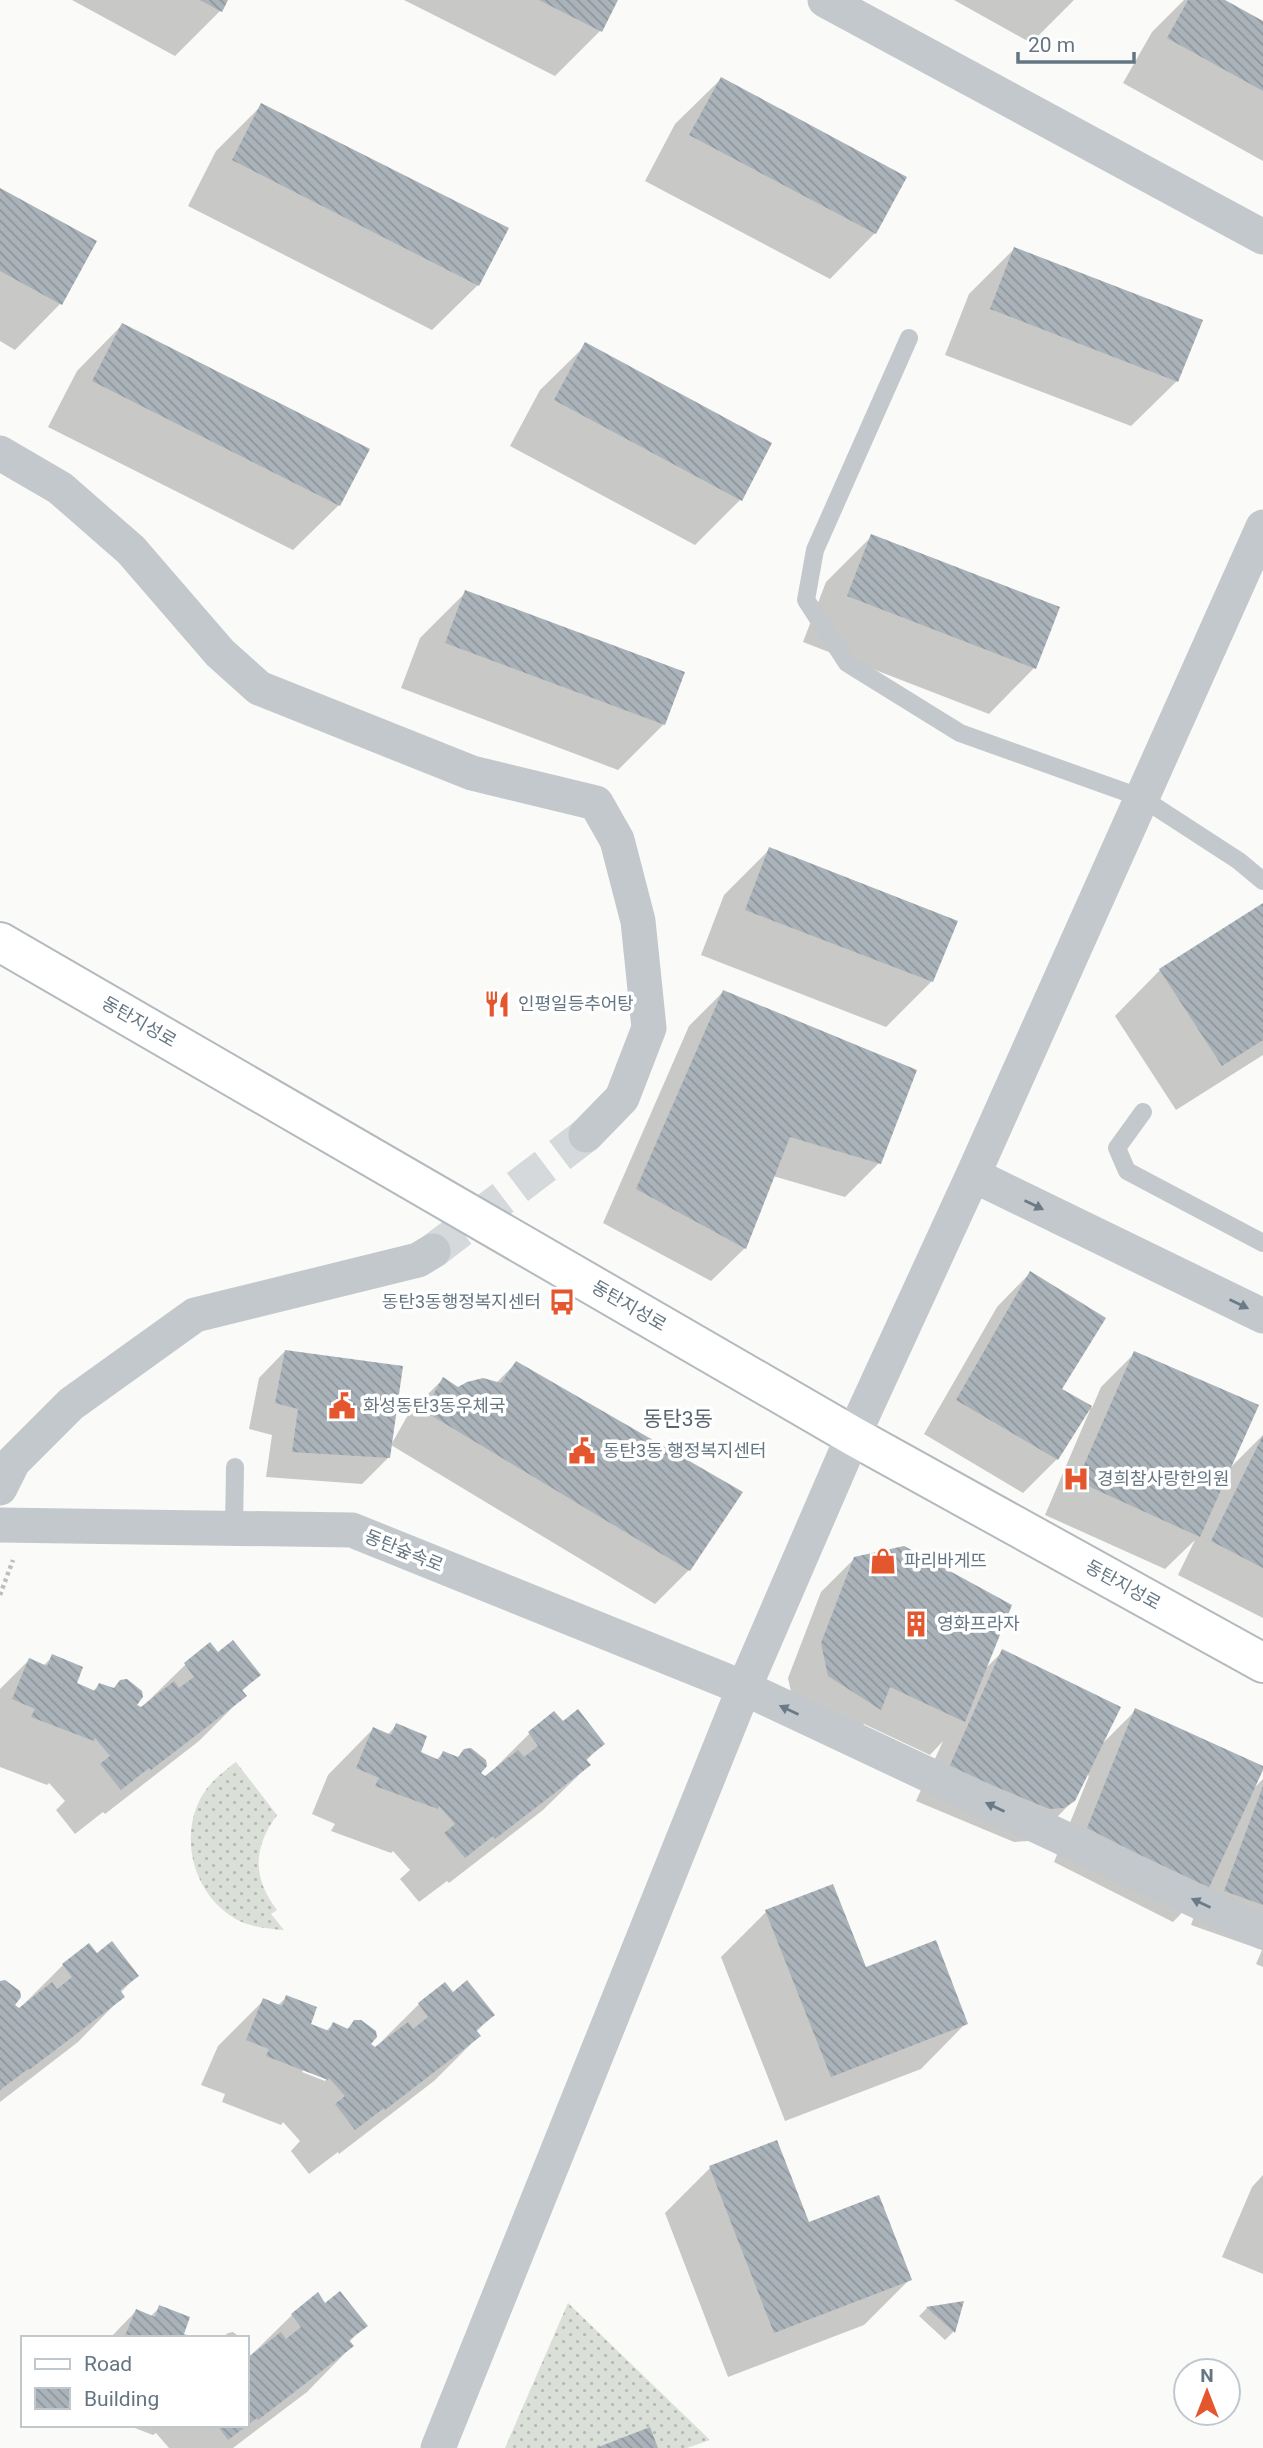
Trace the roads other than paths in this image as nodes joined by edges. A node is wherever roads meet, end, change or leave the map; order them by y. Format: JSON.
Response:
{"nodes":[{"id":1,"x":825,"y":0,"type":"edge"},
{"id":2,"x":1263,"y":237,"type":"edge"},
{"id":3,"x":909,"y":338,"type":"dead end"},
{"id":4,"x":0,"y":453,"type":"edge"},
{"id":5,"x":1263,"y":527,"type":"edge"},
{"id":6,"x":1142,"y":798,"type":"junction"},
{"id":7,"x":1263,"y":881,"type":"edge"},
{"id":8,"x":0,"y":942,"type":"edge"},
{"id":9,"x":1143,"y":1112,"type":"dead end"},
{"id":10,"x":586,"y":1135,"type":"tunnel mouth"},
{"id":11,"x":973,"y":1175,"type":"junction"},
{"id":12,"x":1263,"y":1244,"type":"edge"},
{"id":13,"x":433,"y":1251,"type":"tunnel mouth"},
{"id":14,"x":1263,"y":1316,"type":"edge"},
{"id":15,"x":853,"y":1436,"type":"junction"},
{"id":16,"x":235,"y":1467,"type":"dead end"},
{"id":17,"x":0,"y":1489,"type":"edge"},
{"id":18,"x":0,"y":1525,"type":"edge"},
{"id":19,"x":234,"y":1529,"type":"junction"},
{"id":20,"x":1263,"y":1663,"type":"edge"},
{"id":21,"x":744,"y":1688,"type":"junction"},
{"id":22,"x":1263,"y":1933,"type":"edge"},
{"id":23,"x":438,"y":2448,"type":"edge"}],
"edges":[{"from":1,"to":2,"type":"street"},
{"from":3,"to":6,"type":"lane"},
{"from":4,"to":10,"type":"street"},
{"from":5,"to":6,"type":"street"},
{"from":6,"to":7,"type":"lane"},
{"from":6,"to":11,"type":"street"},
{"from":8,"to":15,"type":"main road","name":"동탄지성로"},
{"from":9,"to":12,"type":"lane"},
{"from":11,"to":14,"type":"street","one_way":true},
{"from":11,"to":15,"type":"street"},
{"from":13,"to":17,"type":"street"},
{"from":15,"to":20,"type":"main road","name":"동탄지성로"},
{"from":15,"to":21,"type":"street"},
{"from":16,"to":19,"type":"lane"},
{"from":18,"to":19,"type":"street","name":"동탄숲속로"},
{"from":19,"to":21,"type":"street","name":"동탄숲속로"},
{"from":22,"to":21,"type":"street","name":"동탄숲속로","one_way":true},
{"from":21,"to":23,"type":"street"}]}
